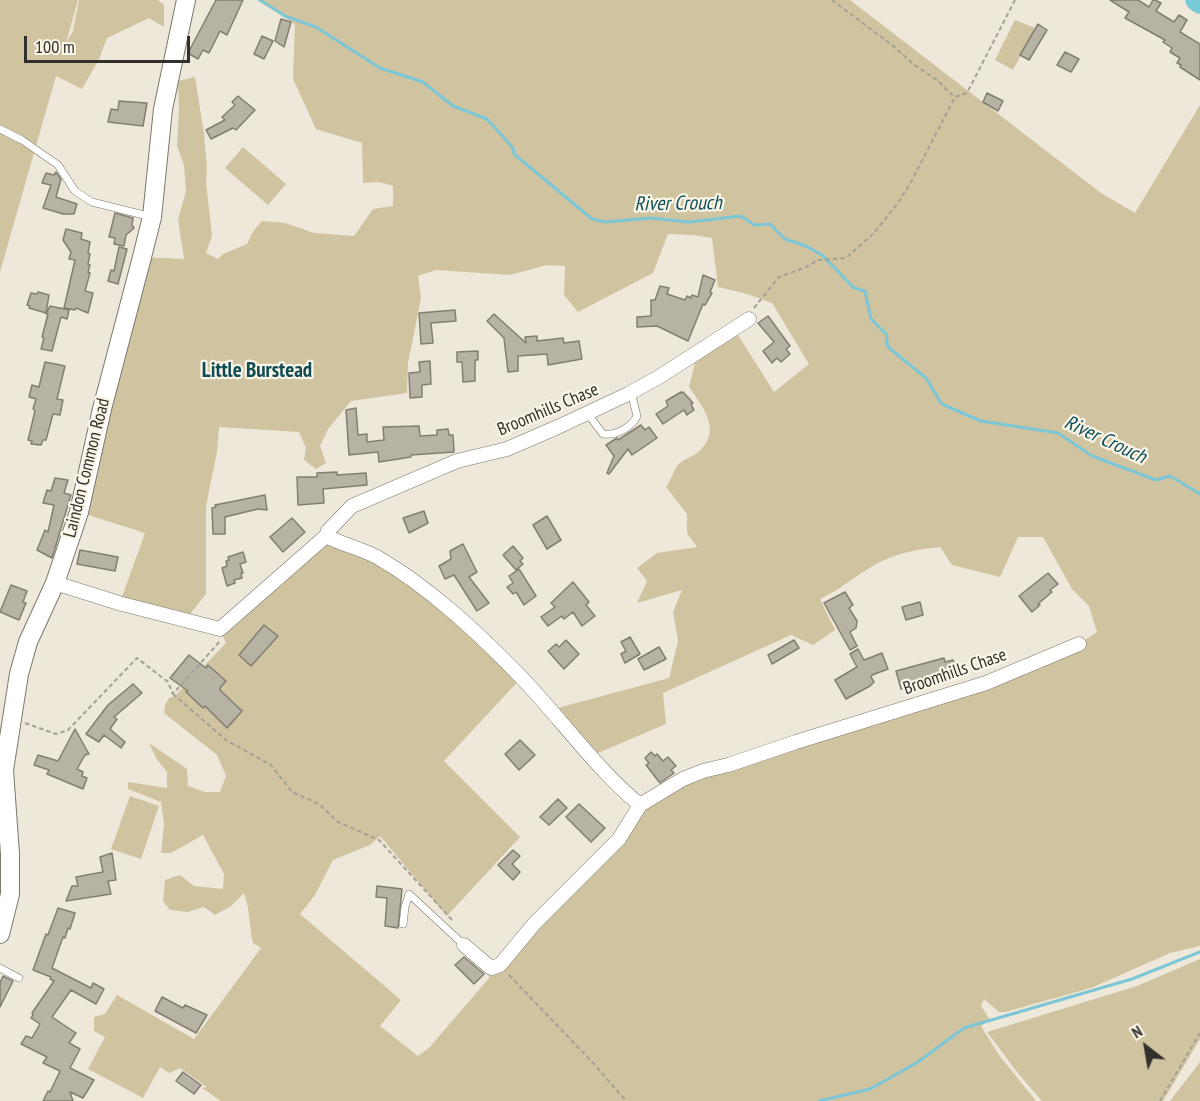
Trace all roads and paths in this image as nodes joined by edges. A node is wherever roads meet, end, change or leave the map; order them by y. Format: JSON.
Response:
{"nodes":[{"id":1,"x":186,"y":0,"type":"edge"},
{"id":2,"x":832,"y":0,"type":"edge"},
{"id":3,"x":1015,"y":0,"type":"edge"},
{"id":4,"x":1196,"y":0,"type":"edge"},
{"id":5,"x":1200,"y":3,"type":"edge"},
{"id":6,"x":955,"y":98,"type":"junction"},
{"id":7,"x":0,"y":129,"type":"edge"},
{"id":8,"x":152,"y":217,"type":"junction"},
{"id":9,"x":749,"y":319,"type":"joint"},
{"id":10,"x":631,"y":392,"type":"junction"},
{"id":11,"x":587,"y":413,"type":"junction"},
{"id":12,"x":326,"y":536,"type":"junction"},
{"id":13,"x":55,"y":584,"type":"junction"},
{"id":14,"x":220,"y":629,"type":"junction"},
{"id":15,"x":1079,"y":644,"type":"dead end"},
{"id":16,"x":11,"y":718,"type":"junction"},
{"id":17,"x":3,"y":752,"type":"edge"},
{"id":18,"x":640,"y":805,"type":"junction"},
{"id":19,"x":4,"y":823,"type":"edge"},
{"id":20,"x":404,"y":924,"type":"dead end"},
{"id":21,"x":0,"y":934,"type":"edge"},
{"id":22,"x":464,"y":945,"type":"joint"},
{"id":23,"x":0,"y":968,"type":"edge"},
{"id":24,"x":19,"y":978,"type":"dead end"},
{"id":25,"x":1200,"y":1034,"type":"edge"},
{"id":26,"x":1160,"y":1101,"type":"edge"}],
"edges":[{"from":1,"to":8,"type":"street","name":"Laindon Common Road"},
{"from":2,"to":6,"type":"path"},
{"from":3,"to":6,"type":"path"},
{"from":4,"to":5,"type":"main road"},
{"from":6,"to":9,"type":"path"},
{"from":7,"to":8,"type":"lane"},
{"from":8,"to":13,"type":"street","name":"Laindon Common Road"},
{"from":9,"to":10,"type":"street","name":"Broomhills Chase"},
{"from":10,"to":11,"type":"street","name":"Broomhills Chase"},
{"from":10,"to":11,"type":"lane"},
{"from":11,"to":12,"type":"street","name":"Broomhills Chase"},
{"from":12,"to":14,"type":"street","name":"Broomhills Chase"},
{"from":12,"to":18,"type":"street"},
{"from":13,"to":14,"type":"street"},
{"from":13,"to":16,"type":"street","name":"Laindon Common Road"},
{"from":14,"to":16,"type":"path"},
{"from":15,"to":18,"type":"street","name":"Broomhills Chase"},
{"from":16,"to":17,"type":"street","name":"Laindon Common Road"},
{"from":17,"to":19,"type":"street","name":"Laindon Common Road"},
{"from":18,"to":22,"type":"street","name":"Broomhills Chase"},
{"from":19,"to":21,"type":"street","name":"Laindon Common Road"},
{"from":20,"to":22,"type":"lane"},
{"from":23,"to":24,"type":"lane"},
{"from":25,"to":26,"type":"path"}]}
